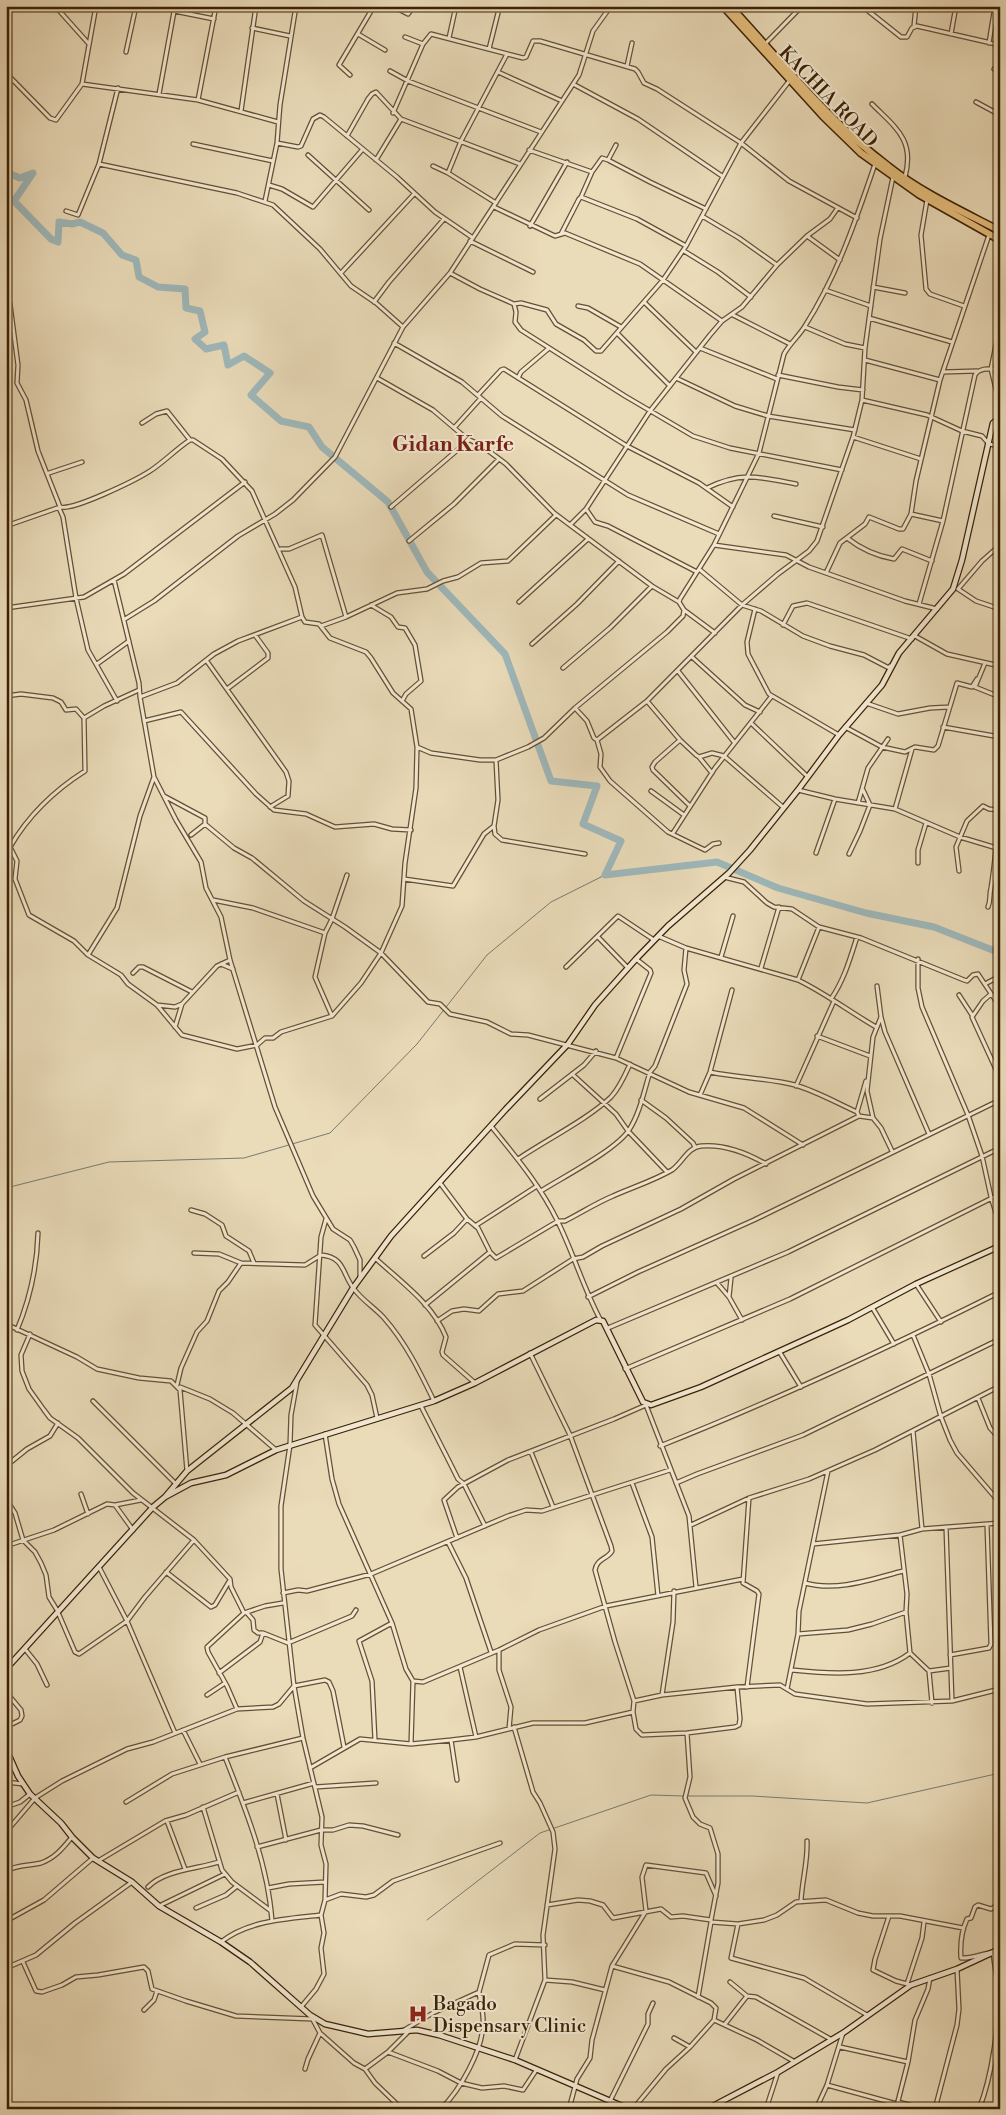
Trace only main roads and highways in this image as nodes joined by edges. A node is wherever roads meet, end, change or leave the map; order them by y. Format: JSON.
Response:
{"nodes":[{"id":1,"x":723,"y":6,"type":"edge"},
{"id":2,"x":735,"y":8,"type":"edge"},
{"id":3,"x":744,"y":26,"type":"junction"},
{"id":4,"x":1000,"y":231,"type":"edge"},
{"id":5,"x":1000,"y":240,"type":"edge"}],
"edges":[{"from":1,"to":3,"type":"highway","name":"KACHIA ROAD"},
{"from":2,"to":3,"type":"highway","name":"KACHIA ROAD"},
{"from":3,"to":4,"type":"highway","name":"KACHIA ROAD"},
{"from":3,"to":5,"type":"highway","name":"KACHIA ROAD"}]}
